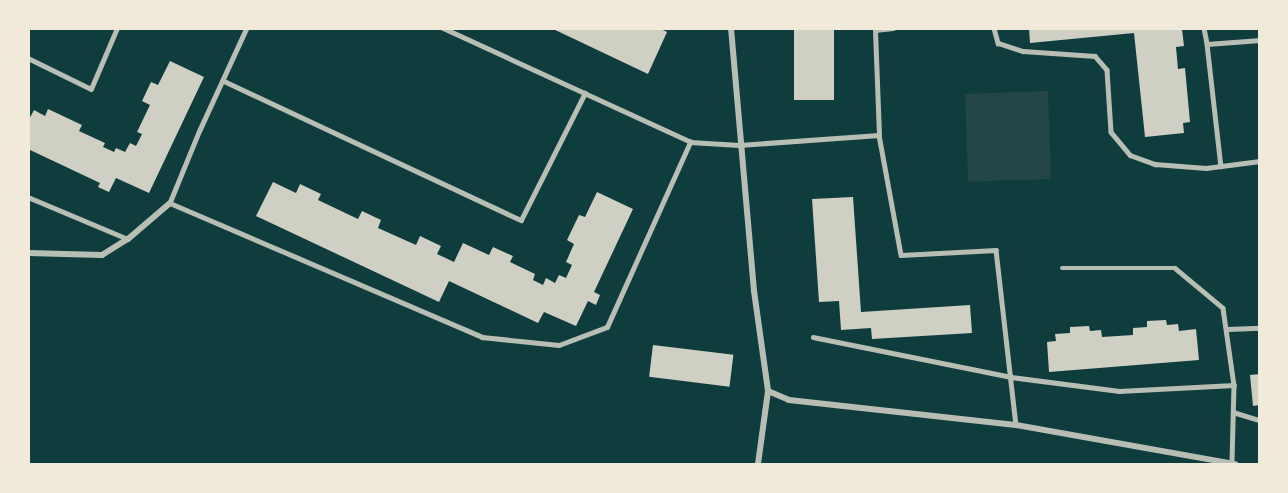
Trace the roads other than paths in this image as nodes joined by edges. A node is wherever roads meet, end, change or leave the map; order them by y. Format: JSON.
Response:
{"nodes":[{"id":1,"x":117,"y":28,"type":"edge"},
{"id":2,"x":246,"y":28,"type":"edge"},
{"id":3,"x":442,"y":28,"type":"edge"},
{"id":4,"x":731,"y":28,"type":"edge"},
{"id":5,"x":893,"y":28,"type":"edge"},
{"id":6,"x":994,"y":28,"type":"edge"},
{"id":7,"x":1204,"y":28,"type":"edge"},
{"id":8,"x":1260,"y":40,"type":"edge"},
{"id":9,"x":1207,"y":44,"type":"junction"},
{"id":10,"x":28,"y":58,"type":"edge"},
{"id":11,"x":224,"y":81,"type":"junction"},
{"id":12,"x":585,"y":93,"type":"junction"},
{"id":13,"x":879,"y":135,"type":"junction"},
{"id":14,"x":690,"y":142,"type":"junction"},
{"id":15,"x":739,"y":146,"type":"junction"},
{"id":16,"x":1260,"y":160,"type":"edge"},
{"id":17,"x":1221,"y":166,"type":"junction"},
{"id":18,"x":28,"y":197,"type":"edge"},
{"id":19,"x":170,"y":203,"type":"junction"},
{"id":20,"x":128,"y":239,"type":"junction"},
{"id":21,"x":28,"y":253,"type":"edge"},
{"id":22,"x":1062,"y":268,"type":"dead end"},
{"id":23,"x":1260,"y":328,"type":"edge"},
{"id":24,"x":1228,"y":330,"type":"junction"},
{"id":25,"x":813,"y":337,"type":"dead end"},
{"id":26,"x":1011,"y":377,"type":"junction"},
{"id":27,"x":1234,"y":386,"type":"junction"},
{"id":28,"x":768,"y":391,"type":"junction"},
{"id":29,"x":1233,"y":412,"type":"junction"},
{"id":30,"x":1260,"y":420,"type":"edge"},
{"id":31,"x":1016,"y":425,"type":"junction"},
{"id":32,"x":1234,"y":464,"type":"edge"},
{"id":33,"x":758,"y":465,"type":"edge"}],
"edges":[{"from":1,"to":10,"type":"lane"},
{"from":2,"to":11,"type":"lane"},
{"from":3,"to":12,"type":"lane"},
{"from":4,"to":15,"type":"street"},
{"from":5,"to":13,"type":"lane"},
{"from":6,"to":17,"type":"lane"},
{"from":7,"to":9,"type":"lane"},
{"from":8,"to":9,"type":"lane"},
{"from":9,"to":17,"type":"lane"},
{"from":11,"to":12,"type":"lane"},
{"from":11,"to":19,"type":"lane"},
{"from":12,"to":14,"type":"lane"},
{"from":13,"to":15,"type":"lane"},
{"from":13,"to":26,"type":"lane"},
{"from":14,"to":15,"type":"lane"},
{"from":14,"to":19,"type":"lane"},
{"from":15,"to":28,"type":"street"},
{"from":16,"to":17,"type":"lane"},
{"from":18,"to":20,"type":"lane"},
{"from":19,"to":20,"type":"street"},
{"from":20,"to":21,"type":"street"},
{"from":22,"to":24,"type":"lane"},
{"from":23,"to":24,"type":"lane"},
{"from":24,"to":27,"type":"lane"},
{"from":25,"to":26,"type":"lane"},
{"from":26,"to":27,"type":"lane"},
{"from":26,"to":31,"type":"lane"},
{"from":27,"to":29,"type":"lane"},
{"from":28,"to":31,"type":"street"},
{"from":28,"to":33,"type":"street"},
{"from":29,"to":30,"type":"lane"},
{"from":29,"to":32,"type":"lane"},
{"from":31,"to":32,"type":"street"}]}
